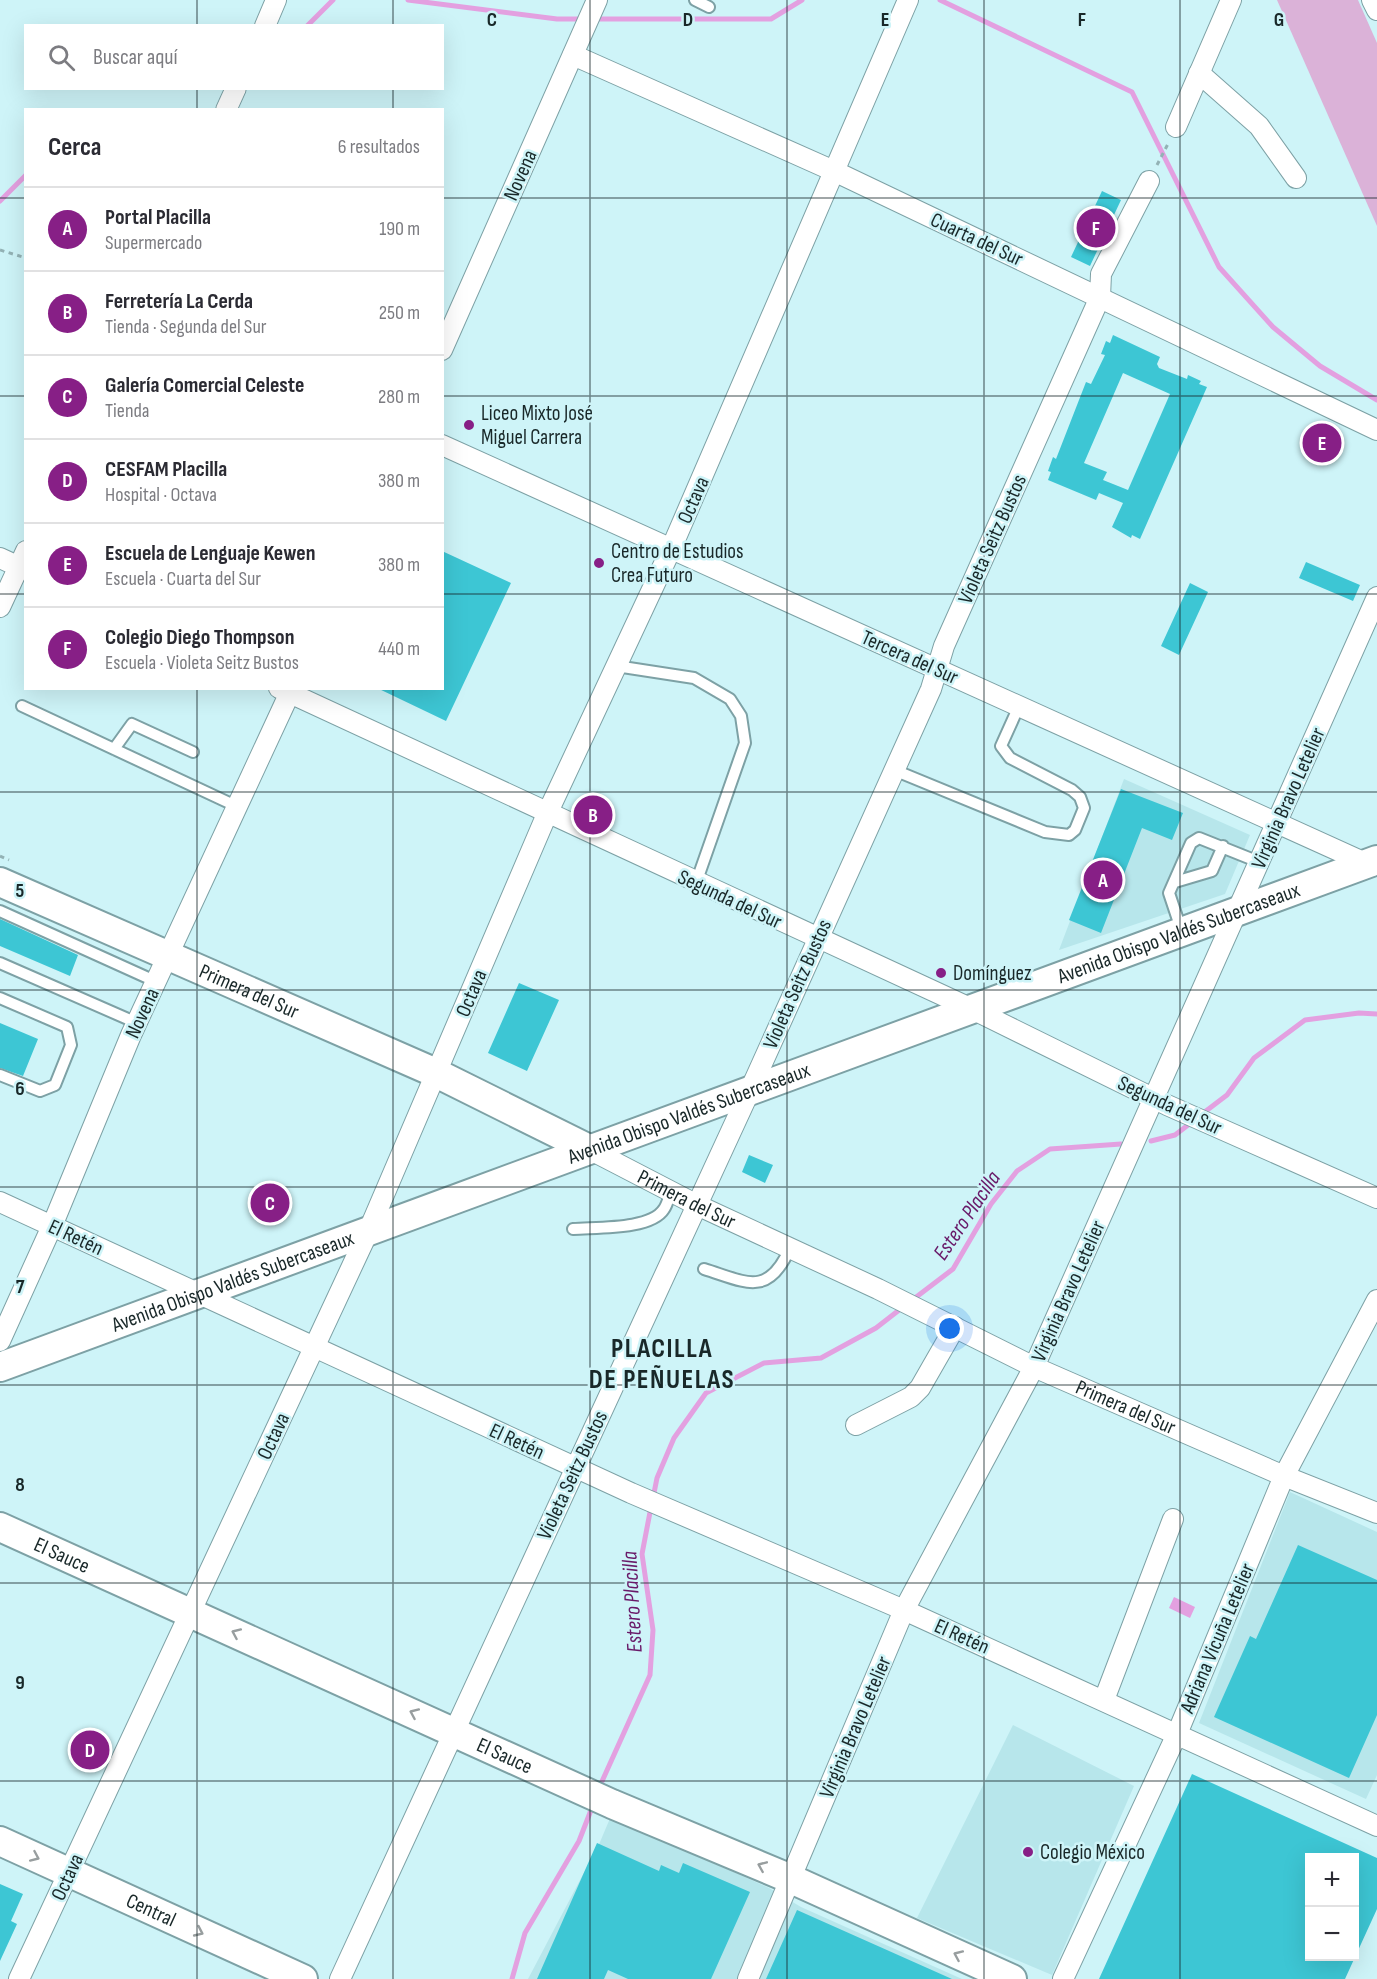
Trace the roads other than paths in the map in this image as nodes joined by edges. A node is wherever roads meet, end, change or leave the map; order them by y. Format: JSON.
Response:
{"nodes":[{"id":1,"x":276,"y":0,"type":"edge"},
{"id":2,"x":695,"y":0,"type":"edge"},
{"id":3,"x":1231,"y":0,"type":"edge"},
{"id":4,"x":1372,"y":0,"type":"edge"},
{"id":5,"x":596,"y":3,"type":"edge"},
{"id":6,"x":907,"y":3,"type":"edge"},
{"id":7,"x":709,"y":7,"type":"dead end"},
{"id":8,"x":1377,"y":10,"type":"edge"},
{"id":9,"x":266,"y":24,"type":"edge"},
{"id":10,"x":573,"y":55,"type":"junction"},
{"id":11,"x":1200,"y":73,"type":"junction"},
{"id":12,"x":235,"y":90,"type":"edge"},
{"id":13,"x":227,"y":108,"type":"edge"},
{"id":14,"x":1176,"y":127,"type":"road end"},
{"id":15,"x":836,"y":172,"type":"junction"},
{"id":16,"x":1296,"y":178,"type":"dead end"},
{"id":17,"x":1149,"y":181,"type":"road end"},
{"id":18,"x":1100,"y":297,"type":"junction"},
{"id":19,"x":444,"y":345,"type":"edge"},
{"id":20,"x":1377,"y":430,"type":"edge"},
{"id":21,"x":444,"y":446,"type":"edge"},
{"id":22,"x":671,"y":549,"type":"junction"},
{"id":23,"x":0,"y":558,"type":"edge"},
{"id":24,"x":23,"y":562,"type":"edge"},
{"id":25,"x":1377,"y":597,"type":"edge"},
{"id":26,"x":0,"y":607,"type":"edge"},
{"id":27,"x":616,"y":666,"type":"junction"},
{"id":28,"x":937,"y":669,"type":"junction"},
{"id":29,"x":287,"y":690,"type":"edge"},
{"id":30,"x":22,"y":706,"type":"dead end"},
{"id":31,"x":1019,"y":706,"type":"junction"},
{"id":32,"x":114,"y":749,"type":"junction"},
{"id":33,"x":193,"y":752,"type":"dead end"},
{"id":34,"x":894,"y":770,"type":"junction"},
{"id":35,"x":238,"y":807,"type":"junction"},
{"id":36,"x":547,"y":814,"type":"junction"},
{"id":37,"x":1276,"y":823,"type":"junction"},
{"id":38,"x":1223,"y":846,"type":"junction"},
{"id":39,"x":1259,"y":862,"type":"junction"},
{"id":40,"x":1374,"y":864,"type":"edge"},
{"id":41,"x":0,"y":882,"type":"edge"},
{"id":42,"x":1175,"y":882,"type":"junction"},
{"id":43,"x":696,"y":883,"type":"junction"},
{"id":44,"x":0,"y":911,"type":"edge"},
{"id":45,"x":1238,"y":911,"type":"junction"},
{"id":46,"x":1182,"y":931,"type":"junction"},
{"id":47,"x":817,"y":940,"type":"junction"},
{"id":48,"x":169,"y":956,"type":"junction"},
{"id":49,"x":0,"y":963,"type":"edge"},
{"id":50,"x":156,"y":982,"type":"junction"},
{"id":51,"x":0,"y":998,"type":"edge"},
{"id":52,"x":970,"y":1008,"type":"junction"},
{"id":53,"x":137,"y":1023,"type":"junction"},
{"id":54,"x":436,"y":1073,"type":"junction"},
{"id":55,"x":0,"y":1075,"type":"edge"},
{"id":56,"x":751,"y":1088,"type":"junction"},
{"id":57,"x":1161,"y":1102,"type":"junction"},
{"id":58,"x":587,"y":1148,"type":"junction"},
{"id":59,"x":671,"y":1192,"type":"junction"},
{"id":60,"x":1377,"y":1198,"type":"edge"},
{"id":61,"x":0,"y":1202,"type":"edge"},
{"id":62,"x":697,"y":1205,"type":"junction"},
{"id":63,"x":52,"y":1226,"type":"junction"},
{"id":64,"x":573,"y":1229,"type":"dead end"},
{"id":65,"x":368,"y":1232,"type":"junction"},
{"id":66,"x":789,"y":1248,"type":"junction"},
{"id":67,"x":704,"y":1269,"type":"dead end"},
{"id":68,"x":199,"y":1293,"type":"junction"},
{"id":69,"x":1377,"y":1300,"type":"edge"},
{"id":70,"x":955,"y":1328,"type":"junction"},
{"id":71,"x":0,"y":1341,"type":"edge"},
{"id":72,"x":315,"y":1347,"type":"junction"},
{"id":73,"x":0,"y":1366,"type":"edge"},
{"id":74,"x":1034,"y":1367,"type":"junction"},
{"id":75,"x":856,"y":1425,"type":"dead end"},
{"id":76,"x":575,"y":1467,"type":"junction"},
{"id":77,"x":1284,"y":1476,"type":"junction"},
{"id":78,"x":1377,"y":1513,"type":"edge"},
{"id":79,"x":1173,"y":1519,"type":"dead end"},
{"id":80,"x":0,"y":1527,"type":"edge"},
{"id":81,"x":904,"y":1610,"type":"junction"},
{"id":82,"x":191,"y":1613,"type":"junction"},
{"id":83,"x":1104,"y":1700,"type":"junction"},
{"id":84,"x":454,"y":1731,"type":"junction"},
{"id":85,"x":1177,"y":1734,"type":"junction"},
{"id":86,"x":1377,"y":1826,"type":"edge"},
{"id":87,"x":0,"y":1841,"type":"edge"},
{"id":88,"x":70,"y":1873,"type":"junction"},
{"id":89,"x":791,"y":1878,"type":"junction"},
{"id":90,"x":19,"y":1979,"type":"edge"},
{"id":91,"x":303,"y":1979,"type":"edge"},
{"id":92,"x":340,"y":1979,"type":"edge"},
{"id":93,"x":748,"y":1979,"type":"edge"},
{"id":94,"x":1012,"y":1979,"type":"edge"},
{"id":95,"x":1063,"y":1979,"type":"edge"}],
"edges":[{"from":1,"to":9,"type":"street"},
{"from":2,"to":7,"type":"lane"},
{"from":3,"to":11,"type":"street"},
{"from":4,"to":8,"type":"street"},
{"from":5,"to":10,"type":"street","name":"Novena"},
{"from":6,"to":15,"type":"street","name":"Octava"},
{"from":10,"to":15,"type":"street","name":"Cuarta del Sur"},
{"from":10,"to":19,"type":"street","name":"Novena"},
{"from":11,"to":14,"type":"street"},
{"from":11,"to":16,"type":"street"},
{"from":12,"to":13,"type":"street"},
{"from":15,"to":18,"type":"street","name":"Cuarta del Sur"},
{"from":15,"to":22,"type":"street","name":"Octava"},
{"from":17,"to":18,"type":"street","name":"Violeta Seitz Bustos"},
{"from":18,"to":20,"type":"street","name":"Cuarta del Sur"},
{"from":18,"to":28,"type":"street","name":"Violeta Seitz Bustos"},
{"from":21,"to":22,"type":"street","name":"Tercera del Sur"},
{"from":22,"to":27,"type":"street","name":"Octava"},
{"from":22,"to":28,"type":"street","name":"Tercera del Sur"},
{"from":23,"to":24,"type":"street"},
{"from":24,"to":26,"type":"street"},
{"from":25,"to":37,"type":"street","name":"Virginia Bravo Letelier"},
{"from":27,"to":36,"type":"street","name":"Octava"},
{"from":27,"to":43,"type":"lane"},
{"from":28,"to":31,"type":"street","name":"Tercera del Sur"},
{"from":28,"to":34,"type":"street","name":"Violeta Seitz Bustos"},
{"from":29,"to":35,"type":"street","name":"Novena"},
{"from":29,"to":36,"type":"street","name":"Segunda del Sur"},
{"from":30,"to":32,"type":"lane"},
{"from":31,"to":34,"type":"lane"},
{"from":31,"to":37,"type":"street","name":"Tercera del Sur"},
{"from":32,"to":33,"type":"lane"},
{"from":32,"to":35,"type":"lane"},
{"from":34,"to":47,"type":"street","name":"Violeta Seitz Bustos"},
{"from":35,"to":48,"type":"street","name":"Novena"},
{"from":36,"to":43,"type":"street","name":"Segunda del Sur"},
{"from":36,"to":54,"type":"street","name":"Octava"},
{"from":37,"to":39,"type":"street","name":"Virginia Bravo Letelier"},
{"from":37,"to":40,"type":"street","name":"Tercera del Sur"},
{"from":38,"to":39,"type":"lane"},
{"from":38,"to":42,"type":"lane"},
{"from":38,"to":42,"type":"lane"},
{"from":39,"to":45,"type":"street","name":"Virginia Bravo Letelier"},
{"from":40,"to":45,"type":"street","name":"Avenida Obispo Valdés Subercaseaux"},
{"from":41,"to":48,"type":"street","name":"Primera del Sur"},
{"from":42,"to":46,"type":"lane"},
{"from":43,"to":47,"type":"street","name":"Segunda del Sur"},
{"from":44,"to":50,"type":"lane"},
{"from":45,"to":46,"type":"street","name":"Avenida Obispo Valdés Subercaseaux"},
{"from":45,"to":57,"type":"street","name":"Virginia Bravo Letelier"},
{"from":46,"to":52,"type":"street","name":"Avenida Obispo Valdés Subercaseaux"},
{"from":47,"to":52,"type":"street","name":"Segunda del Sur"},
{"from":47,"to":56,"type":"street","name":"Violeta Seitz Bustos"},
{"from":48,"to":50,"type":"street","name":"Novena"},
{"from":48,"to":54,"type":"street","name":"Primera del Sur"},
{"from":49,"to":53,"type":"lane"},
{"from":50,"to":53,"type":"street","name":"Novena"},
{"from":51,"to":55,"type":"lane"},
{"from":52,"to":56,"type":"street","name":"Avenida Obispo Valdés Subercaseaux"},
{"from":52,"to":57,"type":"street","name":"Segunda del Sur"},
{"from":53,"to":63,"type":"street","name":"Novena"},
{"from":54,"to":58,"type":"street","name":"Primera del Sur"},
{"from":54,"to":65,"type":"street","name":"Octava"},
{"from":56,"to":58,"type":"street","name":"Avenida Obispo Valdés Subercaseaux"},
{"from":56,"to":62,"type":"street","name":"Violeta Seitz Bustos"},
{"from":57,"to":60,"type":"street","name":"Segunda del Sur"},
{"from":57,"to":74,"type":"street","name":"Virginia Bravo Letelier"},
{"from":58,"to":59,"type":"street","name":"Primera del Sur"},
{"from":58,"to":65,"type":"street","name":"Avenida Obispo Valdés Subercaseaux"},
{"from":59,"to":62,"type":"street","name":"Primera del Sur"},
{"from":59,"to":64,"type":"lane"},
{"from":61,"to":63,"type":"street","name":"El Retén"},
{"from":62,"to":66,"type":"street","name":"Primera del Sur"},
{"from":62,"to":76,"type":"street","name":"Violeta Seitz Bustos"},
{"from":63,"to":68,"type":"street","name":"El Retén"},
{"from":63,"to":71,"type":"street","name":"Novena"},
{"from":65,"to":68,"type":"street","name":"Avenida Obispo Valdés Subercaseaux"},
{"from":65,"to":72,"type":"street","name":"Octava"},
{"from":66,"to":67,"type":"lane"},
{"from":66,"to":70,"type":"street","name":"Primera del Sur"},
{"from":68,"to":72,"type":"street","name":"El Retén"},
{"from":68,"to":73,"type":"street","name":"Avenida Obispo Valdés Subercaseaux"},
{"from":69,"to":77,"type":"street","name":"Adriana Vicuña Letelier"},
{"from":70,"to":74,"type":"street","name":"Primera del Sur"},
{"from":70,"to":75,"type":"street"},
{"from":72,"to":76,"type":"street","name":"El Retén"},
{"from":72,"to":82,"type":"street","name":"Octava"},
{"from":74,"to":77,"type":"street","name":"Primera del Sur"},
{"from":74,"to":81,"type":"street","name":"Virginia Bravo Letelier"},
{"from":76,"to":81,"type":"street","name":"El Retén"},
{"from":76,"to":84,"type":"street","name":"Violeta Seitz Bustos"},
{"from":77,"to":78,"type":"street","name":"Primera del Sur"},
{"from":77,"to":85,"type":"street","name":"Adriana Vicuña Letelier"},
{"from":79,"to":83,"type":"street"},
{"from":80,"to":82,"type":"street","name":"El Sauce"},
{"from":81,"to":83,"type":"street","name":"El Retén"},
{"from":81,"to":89,"type":"street","name":"Virginia Bravo Letelier"},
{"from":84,"to":82,"type":"street","name":"El Sauce","one_way":true},
{"from":82,"to":88,"type":"street","name":"Octava"},
{"from":83,"to":85,"type":"street","name":"El Retén"},
{"from":89,"to":84,"type":"street","name":"El Sauce","one_way":true},
{"from":84,"to":92,"type":"street","name":"Violeta Seitz Bustos"},
{"from":85,"to":86,"type":"street","name":"El Retén"},
{"from":85,"to":95,"type":"street","name":"Adriana Vicuña Letelier"},
{"from":87,"to":88,"type":"street","name":"Central","one_way":true},
{"from":88,"to":90,"type":"street","name":"Octava"},
{"from":88,"to":91,"type":"street","name":"Central","one_way":true},
{"from":89,"to":93,"type":"street","name":"Virginia Bravo Letelier"},
{"from":94,"to":89,"type":"street","name":"El Sauce","one_way":true}]}
